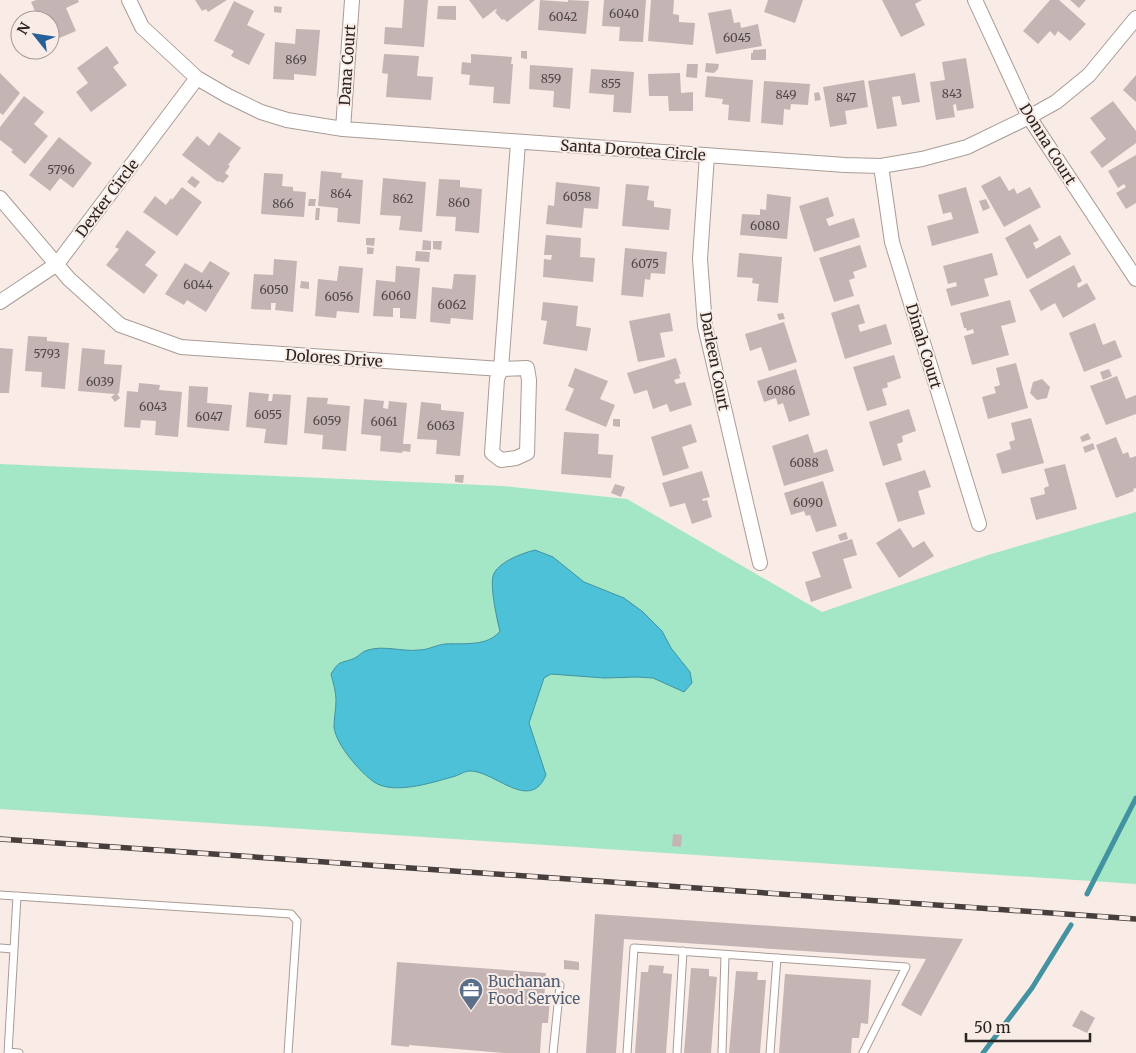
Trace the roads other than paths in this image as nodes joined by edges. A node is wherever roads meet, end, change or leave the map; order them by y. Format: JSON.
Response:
{"nodes":[{"id":1,"x":128,"y":0,"type":"edge"},
{"id":2,"x":352,"y":0,"type":"edge"},
{"id":3,"x":975,"y":0,"type":"edge"},
{"id":4,"x":1136,"y":18,"type":"edge"},
{"id":5,"x":198,"y":78,"type":"junction"},
{"id":6,"x":1029,"y":117,"type":"junction"},
{"id":7,"x":343,"y":129,"type":"junction"},
{"id":8,"x":518,"y":143,"type":"junction"},
{"id":9,"x":708,"y":156,"type":"junction"},
{"id":10,"x":881,"y":166,"type":"junction"},
{"id":11,"x":0,"y":198,"type":"edge"},
{"id":12,"x":57,"y":264,"type":"junction"},
{"id":13,"x":1136,"y":279,"type":"edge"},
{"id":14,"x":0,"y":302,"type":"edge"},
{"id":15,"x":501,"y":369,"type":"junction"},
{"id":16,"x":979,"y":524,"type":"dead end"},
{"id":17,"x":760,"y":563,"type":"dead end"},
{"id":18,"x":0,"y":895,"type":"edge"},
{"id":19,"x":17,"y":896,"type":"junction"},
{"id":20,"x":0,"y":948,"type":"edge"},
{"id":21,"x":14,"y":949,"type":"junction"},
{"id":22,"x":683,"y":952,"type":"junction"},
{"id":23,"x":724,"y":954,"type":"junction"},
{"id":24,"x":778,"y":958,"type":"junction"},
{"id":25,"x":560,"y":985,"type":"dead end"},
{"id":26,"x":8,"y":1053,"type":"edge"},
{"id":27,"x":19,"y":1053,"type":"edge"},
{"id":28,"x":288,"y":1053,"type":"edge"},
{"id":29,"x":553,"y":1053,"type":"edge"},
{"id":30,"x":627,"y":1053,"type":"edge"},
{"id":31,"x":677,"y":1053,"type":"edge"},
{"id":32,"x":722,"y":1053,"type":"edge"},
{"id":33,"x":770,"y":1053,"type":"edge"},
{"id":34,"x":863,"y":1053,"type":"edge"}],
"edges":[{"from":1,"to":5,"type":"street","name":"Santa Dorotea Circle"},
{"from":2,"to":7,"type":"street","name":"Dana Court"},
{"from":3,"to":6,"type":"street","name":"Donna Court"},
{"from":4,"to":6,"type":"street","name":"Santa Dorotea Circle"},
{"from":5,"to":7,"type":"street","name":"Santa Dorotea Circle"},
{"from":5,"to":12,"type":"street","name":"Dexter Circle"},
{"from":6,"to":10,"type":"street","name":"Santa Dorotea Circle"},
{"from":6,"to":13,"type":"street","name":"Donna Court"},
{"from":7,"to":8,"type":"street","name":"Santa Dorotea Circle"},
{"from":8,"to":9,"type":"street","name":"Santa Dorotea Circle"},
{"from":8,"to":15,"type":"street"},
{"from":9,"to":10,"type":"street","name":"Santa Dorotea Circle"},
{"from":9,"to":17,"type":"street","name":"Darleen Court"},
{"from":10,"to":16,"type":"street","name":"Dinah Court"},
{"from":11,"to":12,"type":"street","name":"Dolores Drive"},
{"from":12,"to":14,"type":"street","name":"Dexter Circle"},
{"from":12,"to":15,"type":"street","name":"Dolores Drive"},
{"from":15,"to":15,"type":"street","name":"Dolores Drive"},
{"from":18,"to":19,"type":"lane"},
{"from":19,"to":21,"type":"lane"},
{"from":19,"to":28,"type":"lane"},
{"from":20,"to":21,"type":"lane"},
{"from":21,"to":26,"type":"lane"},
{"from":22,"to":23,"type":"lane"},
{"from":22,"to":30,"type":"lane"},
{"from":22,"to":31,"type":"lane"},
{"from":23,"to":24,"type":"lane"},
{"from":23,"to":32,"type":"lane"},
{"from":24,"to":33,"type":"lane"},
{"from":24,"to":34,"type":"lane"},
{"from":25,"to":29,"type":"lane"},
{"from":26,"to":27,"type":"lane"}]}
